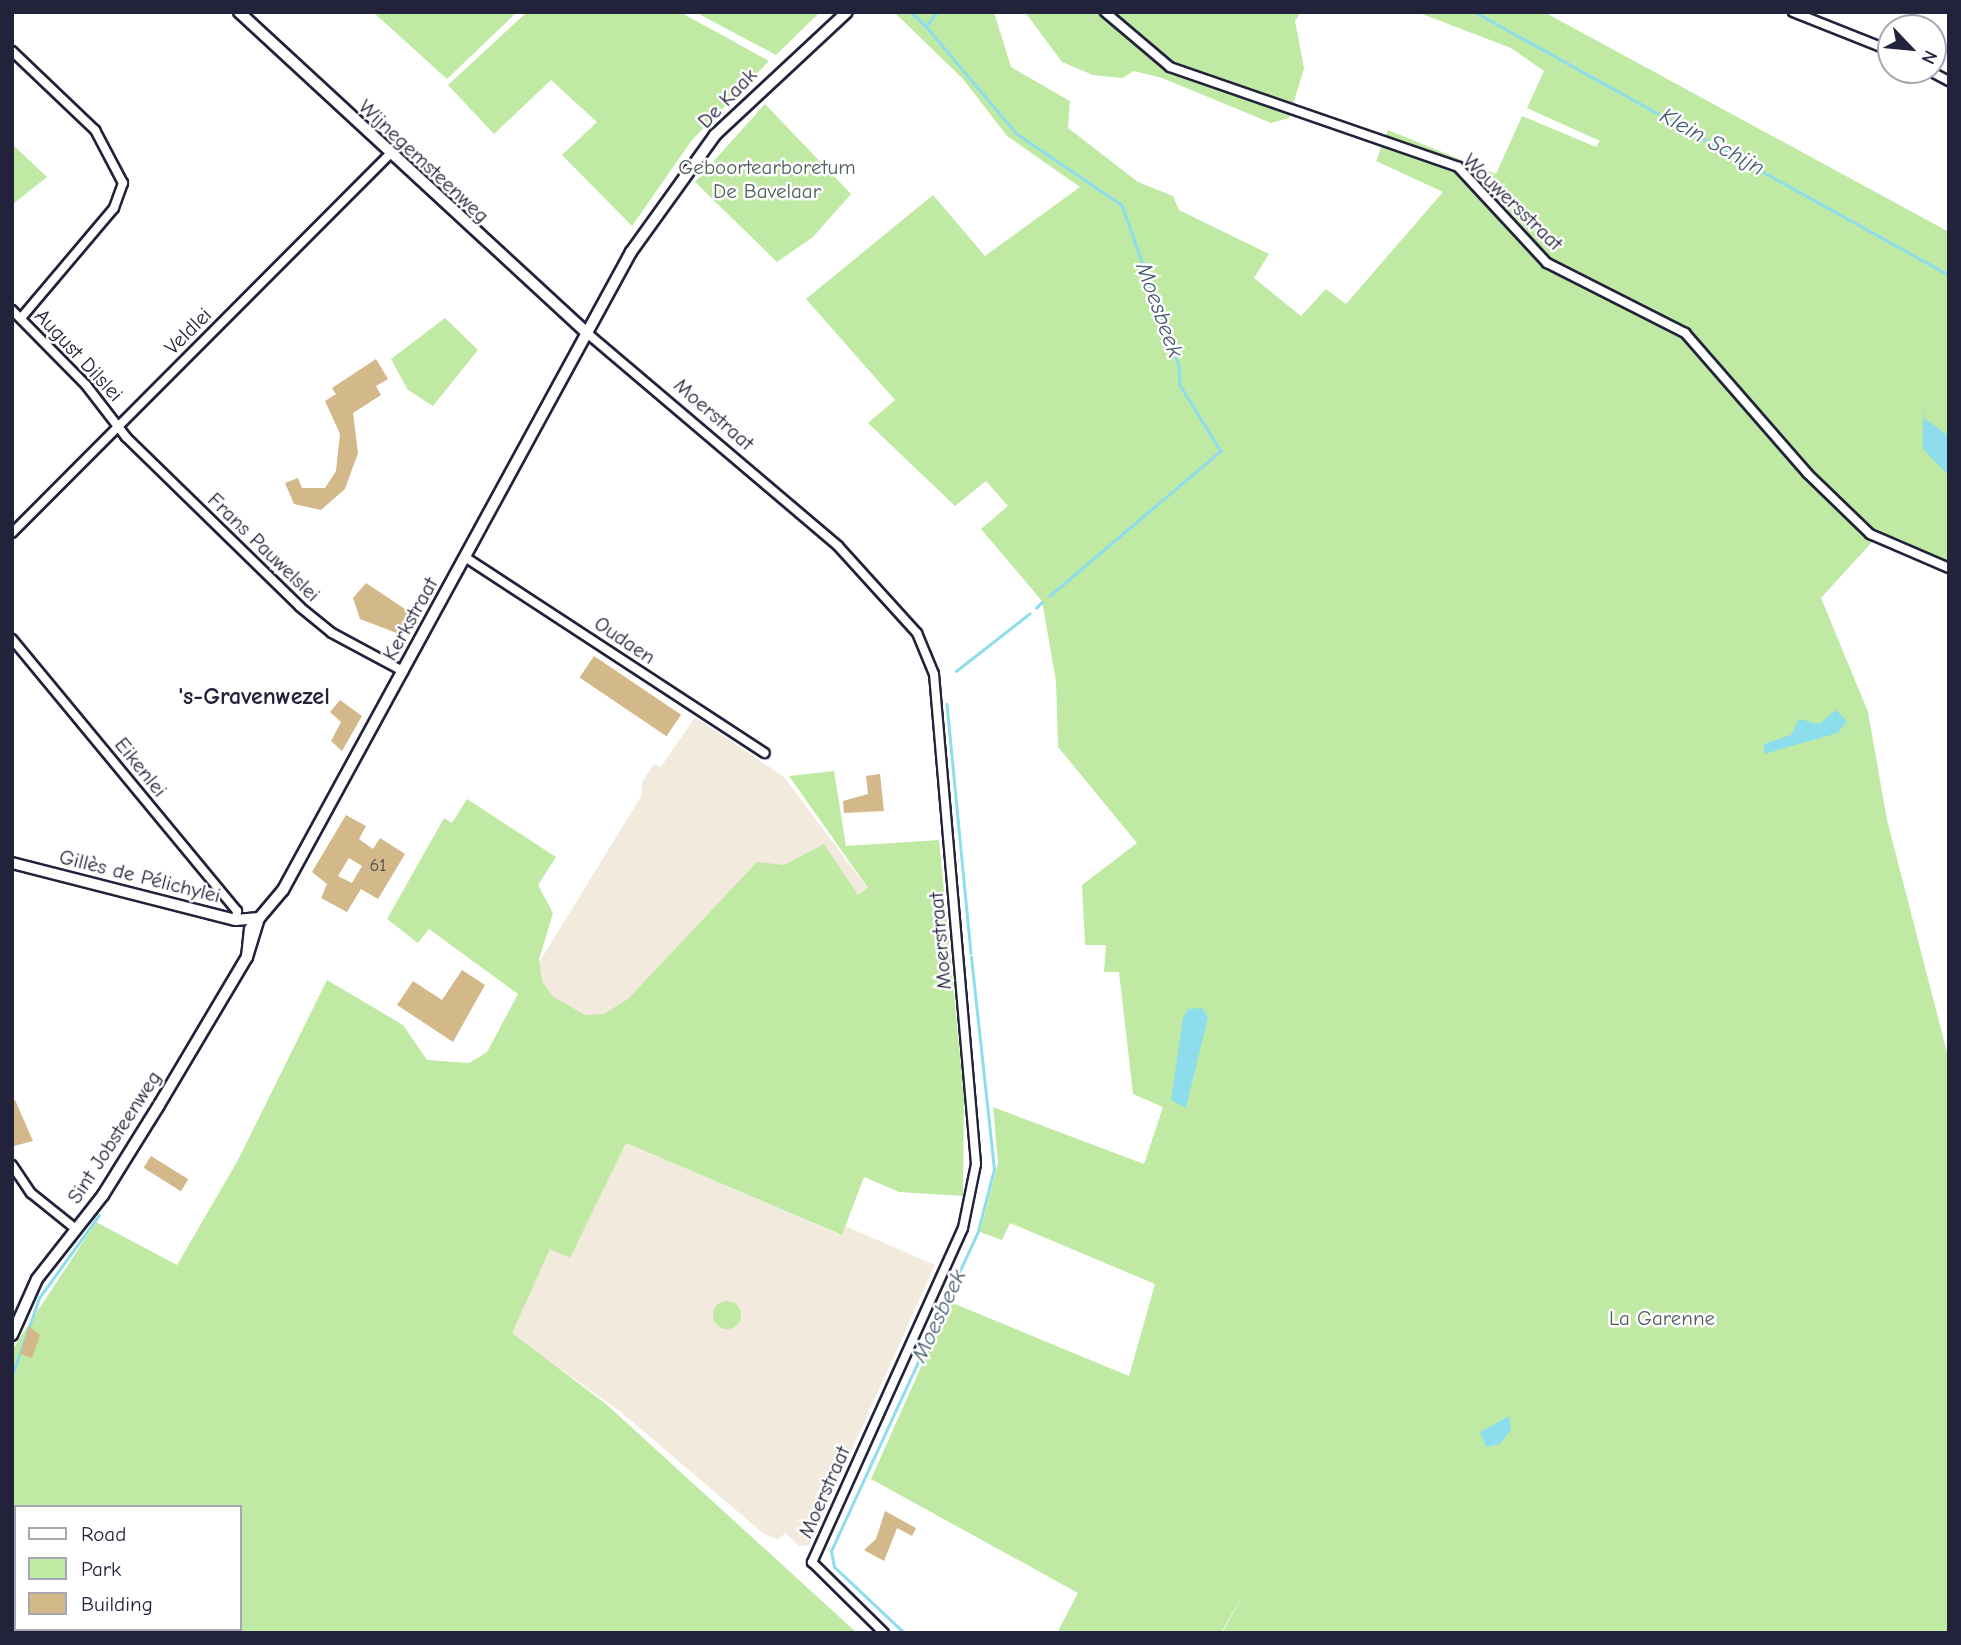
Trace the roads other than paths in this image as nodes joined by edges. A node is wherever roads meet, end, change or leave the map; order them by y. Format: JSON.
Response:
{"nodes":[{"id":1,"x":847,"y":12,"type":"edge"},
{"id":2,"x":1105,"y":12,"type":"edge"},
{"id":3,"x":1793,"y":12,"type":"edge"},
{"id":4,"x":242,"y":13,"type":"edge"},
{"id":5,"x":1877,"y":45,"type":"edge"},
{"id":6,"x":12,"y":51,"type":"edge"},
{"id":7,"x":389,"y":155,"type":"junction"},
{"id":8,"x":12,"y":310,"type":"edge"},
{"id":9,"x":21,"y":318,"type":"junction"},
{"id":10,"x":587,"y":333,"type":"junction"},
{"id":11,"x":120,"y":424,"type":"junction"},
{"id":12,"x":12,"y":533,"type":"edge"},
{"id":13,"x":465,"y":557,"type":"junction"},
{"id":14,"x":1949,"y":568,"type":"edge"},
{"id":15,"x":12,"y":639,"type":"edge"},
{"id":16,"x":403,"y":670,"type":"junction"},
{"id":17,"x":765,"y":753,"type":"dead end"},
{"id":18,"x":12,"y":863,"type":"edge"},
{"id":19,"x":236,"y":915,"type":"junction"},
{"id":20,"x":259,"y":918,"type":"junction"},
{"id":21,"x":12,"y":1165,"type":"edge"},
{"id":22,"x":76,"y":1229,"type":"junction"},
{"id":23,"x":12,"y":1335,"type":"edge"},
{"id":24,"x":884,"y":1633,"type":"edge"}],
"edges":[{"from":1,"to":10,"type":"main road","name":"De Kaak"},
{"from":2,"to":14,"type":"street","name":"Wouwersstraat"},
{"from":3,"to":5,"type":"street"},
{"from":4,"to":7,"type":"main road","name":"Wijnegemsteenweg"},
{"from":6,"to":9,"type":"street"},
{"from":7,"to":10,"type":"main road","name":"Wijnegemsteenweg"},
{"from":7,"to":11,"type":"street","name":"Veldlei"},
{"from":8,"to":9,"type":"street","name":"August Dilslei"},
{"from":9,"to":11,"type":"street","name":"August Dilslei"},
{"from":10,"to":13,"type":"main road","name":"Kerkstraat"},
{"from":10,"to":24,"type":"street","name":"Moerstraat"},
{"from":11,"to":12,"type":"street","name":"Veldlei"},
{"from":11,"to":16,"type":"street","name":"Frans Pauwelslei"},
{"from":13,"to":16,"type":"main road","name":"Kerkstraat"},
{"from":13,"to":17,"type":"street","name":"Oudaen"},
{"from":15,"to":19,"type":"street","name":"Eikenlei"},
{"from":16,"to":20,"type":"main road","name":"Kerkstraat"},
{"from":18,"to":19,"type":"main road","name":"Gillès de Pélichylei"},
{"from":19,"to":20,"type":"main road","name":"Gillès de Pélichylei"},
{"from":20,"to":22,"type":"main road","name":"Sint Jobsteenweg"},
{"from":21,"to":22,"type":"street"},
{"from":22,"to":23,"type":"main road","name":"Sint Jobsteenweg"}]}
